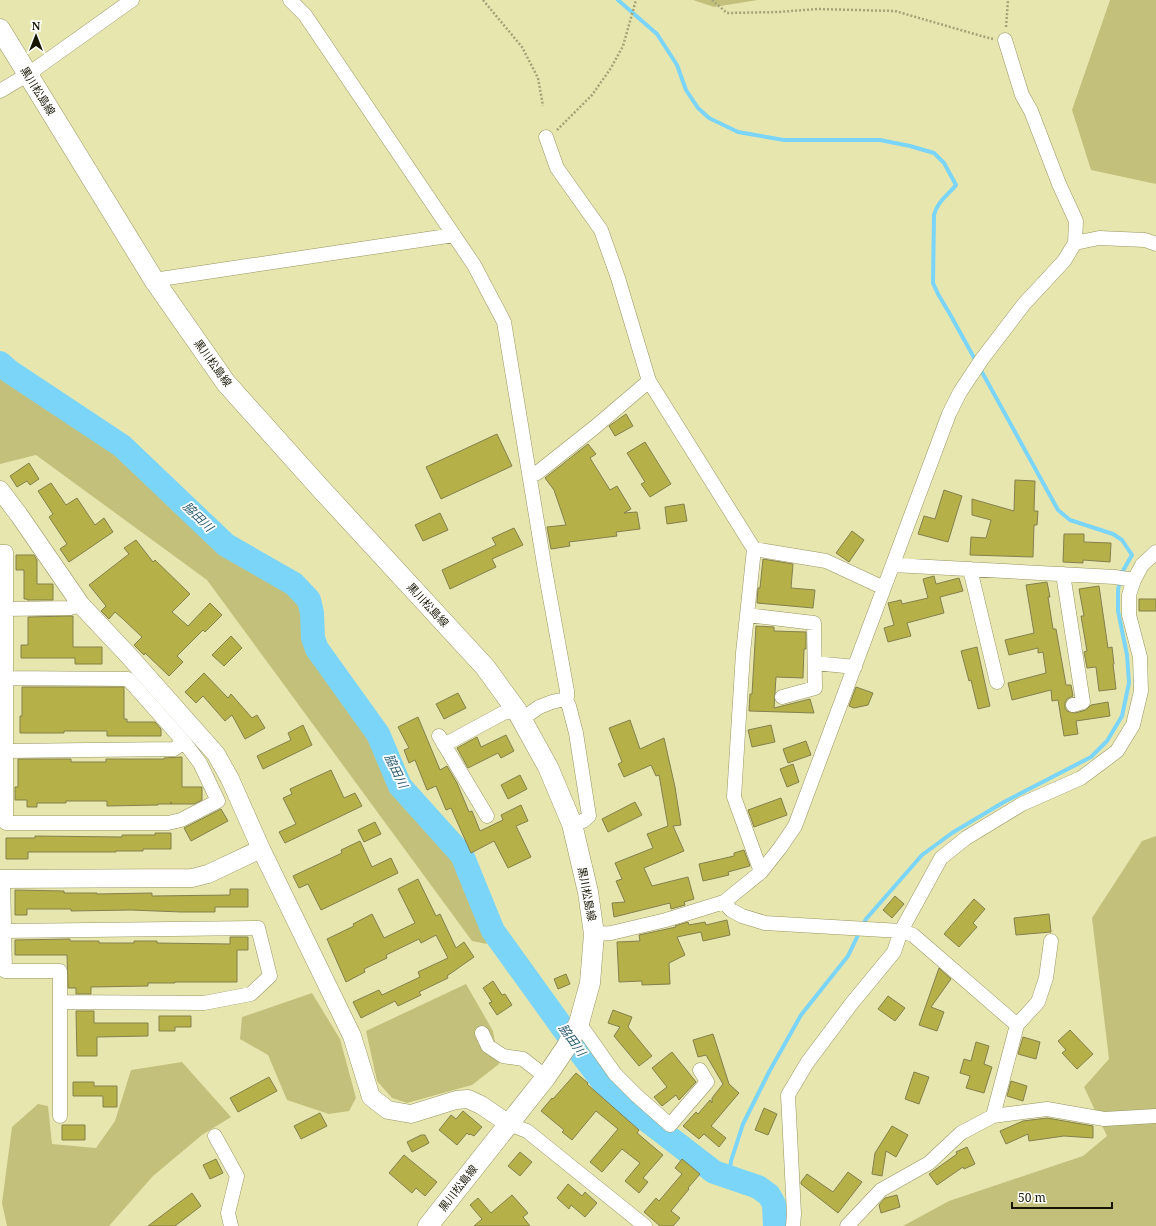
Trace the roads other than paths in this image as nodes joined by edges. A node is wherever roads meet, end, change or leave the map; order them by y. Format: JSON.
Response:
{"nodes":[{"id":1,"x":132,"y":0,"type":"edge"},
{"id":2,"x":290,"y":0,"type":"edge"},
{"id":3,"x":0,"y":29,"type":"edge"},
{"id":4,"x":1005,"y":40,"type":"road end"},
{"id":5,"x":28,"y":75,"type":"junction"},
{"id":6,"x":0,"y":91,"type":"edge"},
{"id":7,"x":546,"y":138,"type":"road end"},
{"id":8,"x":454,"y":235,"type":"junction"},
{"id":9,"x":1076,"y":243,"type":"junction"},
{"id":10,"x":1156,"y":244,"type":"edge"},
{"id":11,"x":154,"y":280,"type":"junction"},
{"id":12,"x":649,"y":381,"type":"junction"},
{"id":13,"x":530,"y":476,"type":"junction"},
{"id":14,"x":0,"y":490,"type":"edge"},
{"id":15,"x":754,"y":549,"type":"junction"},
{"id":16,"x":0,"y":552,"type":"edge"},
{"id":17,"x":1156,"y":552,"type":"edge"},
{"id":18,"x":893,"y":565,"type":"junction"},
{"id":19,"x":970,"y":569,"type":"junction"},
{"id":20,"x":1063,"y":574,"type":"junction"},
{"id":21,"x":1134,"y":580,"type":"junction"},
{"id":22,"x":884,"y":588,"type":"junction"},
{"id":23,"x":81,"y":605,"type":"junction"},
{"id":24,"x":6,"y":609,"type":"junction"},
{"id":25,"x":747,"y":615,"type":"junction"},
{"id":26,"x":814,"y":663,"type":"junction"},
{"id":27,"x":854,"y":667,"type":"junction"},
{"id":28,"x":6,"y":678,"type":"junction"},
{"id":29,"x":997,"y":682,"type":"dead end"},
{"id":30,"x":782,"y":697,"type":"dead end"},
{"id":31,"x":565,"y":699,"type":"junction"},
{"id":32,"x":1073,"y":705,"type":"dead end"},
{"id":33,"x":3,"y":713,"type":"edge"},
{"id":34,"x":519,"y":715,"type":"junction"},
{"id":35,"x":184,"y":742,"type":"junction"},
{"id":36,"x":6,"y":751,"type":"junction"},
{"id":37,"x":487,"y":816,"type":"dead end"},
{"id":38,"x":572,"y":824,"type":"junction"},
{"id":39,"x":261,"y":849,"type":"junction"},
{"id":40,"x":761,"y":872,"type":"junction"},
{"id":41,"x":2,"y":879,"type":"edge"},
{"id":42,"x":724,"y":902,"type":"junction"},
{"id":43,"x":4,"y":931,"type":"junction"},
{"id":44,"x":901,"y":931,"type":"junction"},
{"id":45,"x":594,"y":934,"type":"junction"},
{"id":46,"x":1051,"y":941,"type":"dead end"},
{"id":47,"x":60,"y":1002,"type":"junction"},
{"id":48,"x":579,"y":1022,"type":"junction"},
{"id":49,"x":1017,"y":1025,"type":"junction"},
{"id":50,"x":482,"y":1033,"type":"dead end"},
{"id":51,"x":700,"y":1070,"type":"dead end"},
{"id":52,"x":546,"y":1077,"type":"junction"},
{"id":53,"x":60,"y":1116,"type":"dead end"},
{"id":54,"x":993,"y":1116,"type":"junction"},
{"id":55,"x":1156,"y":1116,"type":"edge"},
{"id":56,"x":509,"y":1124,"type":"junction"},
{"id":57,"x":215,"y":1136,"type":"dead end"},
{"id":58,"x":231,"y":1226,"type":"edge"},
{"id":59,"x":428,"y":1226,"type":"edge"},
{"id":60,"x":645,"y":1226,"type":"edge"},
{"id":61,"x":793,"y":1226,"type":"edge"},
{"id":62,"x":847,"y":1226,"type":"edge"}],
"edges":[{"from":1,"to":5,"type":"street"},
{"from":2,"to":8,"type":"street"},
{"from":3,"to":5,"type":"main road","name":"黒川松島線"},
{"from":4,"to":9,"type":"street"},
{"from":5,"to":6,"type":"street"},
{"from":5,"to":11,"type":"main road","name":"黒川松島線"},
{"from":7,"to":12,"type":"street"},
{"from":8,"to":11,"type":"street"},
{"from":8,"to":13,"type":"street"},
{"from":9,"to":10,"type":"street"},
{"from":9,"to":18,"type":"street"},
{"from":11,"to":34,"type":"main road","name":"黒川松島線"},
{"from":12,"to":13,"type":"street"},
{"from":12,"to":15,"type":"street"},
{"from":13,"to":31,"type":"street"},
{"from":14,"to":23,"type":"street"},
{"from":15,"to":22,"type":"street"},
{"from":15,"to":25,"type":"street"},
{"from":16,"to":24,"type":"street"},
{"from":17,"to":21,"type":"street"},
{"from":18,"to":19,"type":"street"},
{"from":18,"to":22,"type":"street"},
{"from":19,"to":20,"type":"street"},
{"from":19,"to":29,"type":"street"},
{"from":20,"to":21,"type":"street"},
{"from":20,"to":32,"type":"street"},
{"from":21,"to":44,"type":"street"},
{"from":22,"to":27,"type":"street"},
{"from":23,"to":24,"type":"street"},
{"from":23,"to":39,"type":"street"},
{"from":24,"to":28,"type":"street"},
{"from":25,"to":26,"type":"street"},
{"from":25,"to":40,"type":"street"},
{"from":26,"to":27,"type":"street"},
{"from":26,"to":30,"type":"street"},
{"from":27,"to":40,"type":"street"},
{"from":28,"to":33,"type":"street"},
{"from":28,"to":35,"type":"street"},
{"from":31,"to":34,"type":"street"},
{"from":31,"to":38,"type":"street"},
{"from":33,"to":36,"type":"street"},
{"from":34,"to":37,"type":"street"},
{"from":34,"to":38,"type":"main road","name":"黒川松島線"},
{"from":35,"to":36,"type":"street"},
{"from":35,"to":36,"type":"street"},
{"from":38,"to":45,"type":"main road","name":"黒川松島線"},
{"from":39,"to":41,"type":"street"},
{"from":39,"to":56,"type":"street"},
{"from":40,"to":42,"type":"street"},
{"from":41,"to":43,"type":"street"},
{"from":42,"to":44,"type":"street"},
{"from":42,"to":45,"type":"street"},
{"from":43,"to":47,"type":"street"},
{"from":43,"to":47,"type":"street"},
{"from":44,"to":49,"type":"street"},
{"from":44,"to":61,"type":"street"},
{"from":45,"to":48,"type":"main road","name":"黒川松島線"},
{"from":46,"to":49,"type":"street"},
{"from":47,"to":53,"type":"street"},
{"from":48,"to":51,"type":"street"},
{"from":48,"to":52,"type":"main road","name":"黒川松島線"},
{"from":49,"to":54,"type":"street"},
{"from":50,"to":52,"type":"street"},
{"from":52,"to":56,"type":"main road","name":"黒川松島線"},
{"from":54,"to":55,"type":"street"},
{"from":54,"to":62,"type":"street"},
{"from":56,"to":59,"type":"main road","name":"黒川松島線"},
{"from":56,"to":60,"type":"street"},
{"from":57,"to":58,"type":"street"}]}
